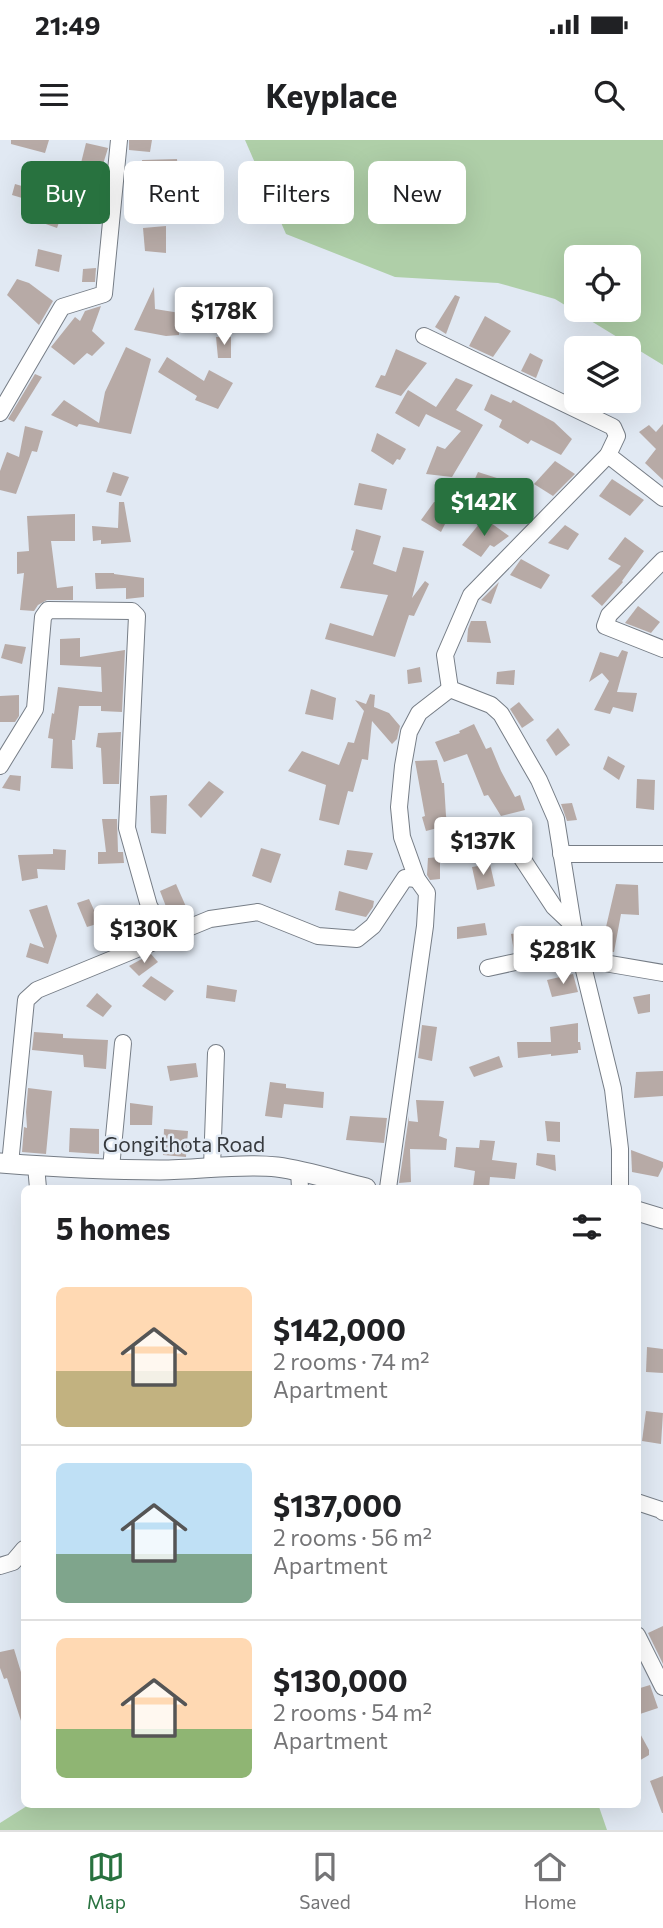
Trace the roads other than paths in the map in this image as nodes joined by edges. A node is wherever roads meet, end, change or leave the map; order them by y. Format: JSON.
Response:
{"nodes":[{"id":1,"x":119,"y":140,"type":"edge"},
{"id":2,"x":424,"y":337,"type":"dead end"},
{"id":3,"x":0,"y":412,"type":"edge"},
{"id":4,"x":608,"y":455,"type":"junction"},
{"id":5,"x":663,"y":498,"type":"edge"},
{"id":6,"x":663,"y":560,"type":"edge"},
{"id":7,"x":663,"y":649,"type":"edge"},
{"id":8,"x":450,"y":689,"type":"junction"},
{"id":9,"x":0,"y":766,"type":"edge"},
{"id":10,"x":502,"y":828,"type":"dead end"},
{"id":11,"x":561,"y":853,"type":"junction"},
{"id":12,"x":663,"y":854,"type":"edge"},
{"id":13,"x":417,"y":879,"type":"junction"},
{"id":14,"x":573,"y":925,"type":"junction"},
{"id":15,"x":167,"y":937,"type":"junction"},
{"id":16,"x":580,"y":954,"type":"junction"},
{"id":17,"x":488,"y":968,"type":"dead end"},
{"id":18,"x":663,"y":973,"type":"edge"},
{"id":19,"x":123,"y":1044,"type":"dead end"},
{"id":20,"x":216,"y":1053,"type":"dead end"},
{"id":21,"x":5,"y":1163,"type":"edge"},
{"id":22,"x":36,"y":1166,"type":"junction"},
{"id":23,"x":212,"y":1167,"type":"junction"},
{"id":24,"x":111,"y":1168,"type":"junction"},
{"id":25,"x":300,"y":1179,"type":"edge"},
{"id":26,"x":38,"y":1185,"type":"edge"},
{"id":27,"x":344,"y":1185,"type":"edge"},
{"id":28,"x":387,"y":1185,"type":"edge"},
{"id":29,"x":620,"y":1185,"type":"edge"},
{"id":30,"x":641,"y":1213,"type":"edge"},
{"id":31,"x":663,"y":1219,"type":"edge"},
{"id":32,"x":641,"y":1503,"type":"edge"},
{"id":33,"x":663,"y":1512,"type":"edge"},
{"id":34,"x":21,"y":1553,"type":"edge"},
{"id":35,"x":0,"y":1566,"type":"edge"},
{"id":36,"x":641,"y":1643,"type":"edge"},
{"id":37,"x":663,"y":1688,"type":"edge"}],
"edges":[{"from":1,"to":3,"type":"street"},
{"from":2,"to":4,"type":"street"},
{"from":4,"to":5,"type":"street"},
{"from":4,"to":8,"type":"street"},
{"from":6,"to":7,"type":"street"},
{"from":8,"to":11,"type":"street"},
{"from":8,"to":13,"type":"street"},
{"from":9,"to":15,"type":"street"},
{"from":10,"to":14,"type":"street"},
{"from":11,"to":12,"type":"street"},
{"from":11,"to":14,"type":"street"},
{"from":13,"to":15,"type":"street"},
{"from":13,"to":28,"type":"street"},
{"from":14,"to":16,"type":"street"},
{"from":15,"to":21,"type":"street"},
{"from":16,"to":17,"type":"street"},
{"from":16,"to":18,"type":"street"},
{"from":16,"to":29,"type":"street"},
{"from":19,"to":24,"type":"street"},
{"from":20,"to":23,"type":"street"},
{"from":21,"to":22,"type":"street","name":"Gongithota Road"},
{"from":22,"to":24,"type":"street","name":"Gongithota Road"},
{"from":22,"to":26,"type":"street"},
{"from":23,"to":24,"type":"street","name":"Gongithota Road"},
{"from":23,"to":25,"type":"street","name":"Gongithota Road"},
{"from":25,"to":27,"type":"street","name":"Gongithota Road"},
{"from":30,"to":31,"type":"street"},
{"from":32,"to":33,"type":"street"},
{"from":34,"to":35,"type":"street"},
{"from":36,"to":37,"type":"street"}]}
